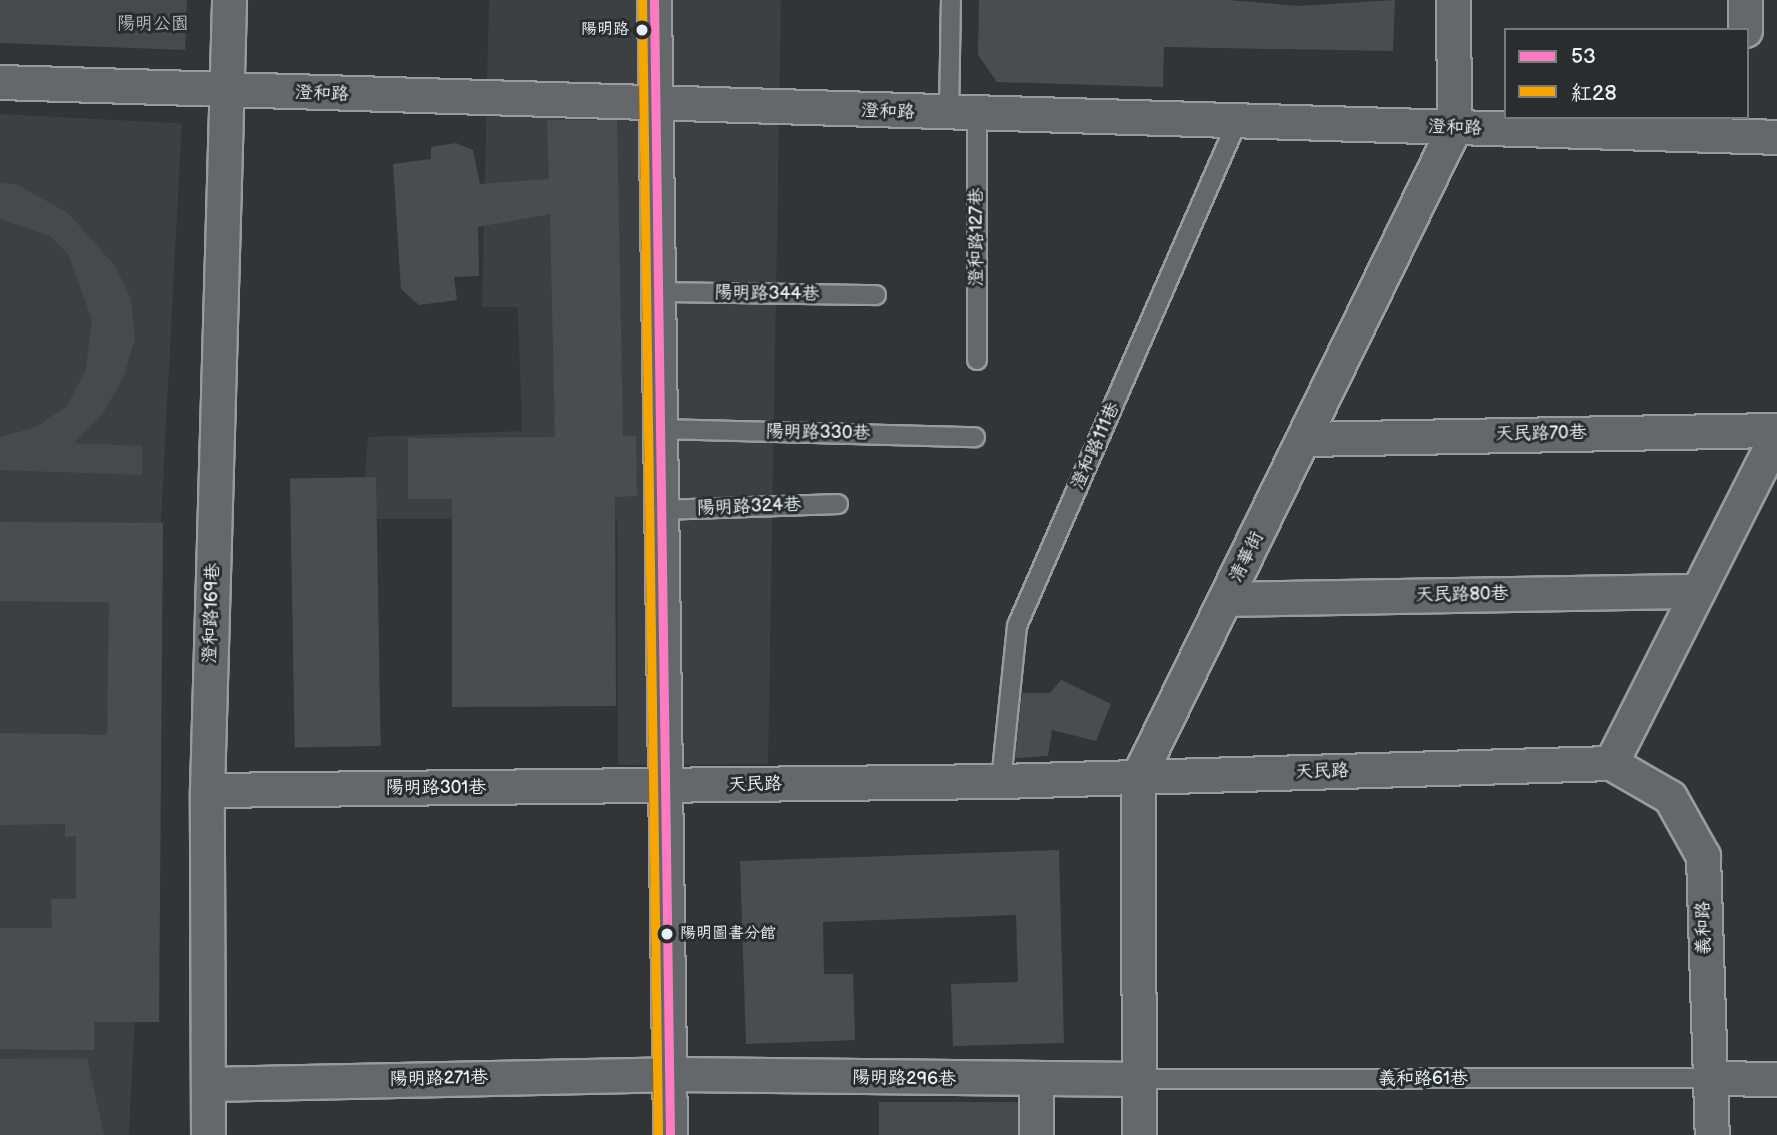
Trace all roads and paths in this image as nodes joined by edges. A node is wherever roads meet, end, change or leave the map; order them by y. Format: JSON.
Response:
{"nodes":[{"id":1,"x":229,"y":0,"type":"edge"},
{"id":2,"x":654,"y":0,"type":"edge"},
{"id":3,"x":951,"y":0,"type":"edge"},
{"id":4,"x":1453,"y":0,"type":"edge"},
{"id":5,"x":1745,"y":0,"type":"edge"},
{"id":6,"x":1745,"y":28,"type":"edge"},
{"id":7,"x":0,"y":82,"type":"edge"},
{"id":8,"x":226,"y":92,"type":"junction"},
{"id":9,"x":655,"y":105,"type":"junction"},
{"id":10,"x":963,"y":114,"type":"junction"},
{"id":11,"x":1237,"y":122,"type":"junction"},
{"id":12,"x":1744,"y":127,"type":"edge"},
{"id":13,"x":1454,"y":128,"type":"junction"},
{"id":14,"x":1777,"y":137,"type":"edge"},
{"id":15,"x":658,"y":292,"type":"junction"},
{"id":16,"x":876,"y":295,"type":"dead end"},
{"id":17,"x":977,"y":360,"type":"dead end"},
{"id":18,"x":660,"y":429,"type":"junction"},
{"id":19,"x":1777,"y":432,"type":"edge"},
{"id":20,"x":975,"y":437,"type":"dead end"},
{"id":21,"x":1305,"y":439,"type":"junction"},
{"id":22,"x":838,"y":505,"type":"dead end"},
{"id":23,"x":661,"y":510,"type":"junction"},
{"id":24,"x":1698,"y":591,"type":"junction"},
{"id":25,"x":1226,"y":599,"type":"junction"},
{"id":26,"x":1611,"y":763,"type":"junction"},
{"id":27,"x":1138,"y":777,"type":"junction"},
{"id":28,"x":1001,"y":781,"type":"junction"},
{"id":29,"x":665,"y":787,"type":"junction"},
{"id":30,"x":206,"y":790,"type":"junction"},
{"id":31,"x":669,"y":1074,"type":"junction"},
{"id":32,"x":1708,"y":1078,"type":"junction"},
{"id":33,"x":1139,"y":1079,"type":"junction"},
{"id":34,"x":1777,"y":1079,"type":"edge"},
{"id":35,"x":1036,"y":1082,"type":"junction"},
{"id":36,"x":208,"y":1084,"type":"junction"},
{"id":37,"x":208,"y":1135,"type":"edge"},
{"id":38,"x":670,"y":1135,"type":"edge"},
{"id":39,"x":1037,"y":1135,"type":"edge"},
{"id":40,"x":1139,"y":1135,"type":"edge"},
{"id":41,"x":1712,"y":1135,"type":"edge"}],
"edges":[{"from":1,"to":8,"type":"street","name":"澄和路169巷"},
{"from":2,"to":9,"type":"street"},
{"from":3,"to":10,"type":"lane","name":"澄和路127巷"},
{"from":4,"to":13,"type":"street","name":"清華街"},
{"from":5,"to":6,"type":"street"},
{"from":7,"to":8,"type":"street","name":"澄和路"},
{"from":8,"to":9,"type":"street","name":"澄和路"},
{"from":8,"to":30,"type":"street","name":"澄和路169巷"},
{"from":9,"to":10,"type":"street","name":"澄和路"},
{"from":9,"to":15,"type":"street"},
{"from":10,"to":11,"type":"street","name":"澄和路"},
{"from":10,"to":17,"type":"lane","name":"澄和路127巷"},
{"from":11,"to":13,"type":"street","name":"澄和路"},
{"from":11,"to":28,"type":"lane","name":"澄和路111巷"},
{"from":12,"to":13,"type":"street","name":"澄和路"},
{"from":12,"to":14,"type":"street","name":"澄和路"},
{"from":13,"to":21,"type":"street","name":"清華街"},
{"from":15,"to":16,"type":"lane","name":"陽明路344巷"},
{"from":15,"to":18,"type":"street"},
{"from":18,"to":20,"type":"lane","name":"陽明路330巷"},
{"from":18,"to":23,"type":"street"},
{"from":19,"to":21,"type":"street","name":"天民路70巷"},
{"from":19,"to":24,"type":"street"},
{"from":21,"to":25,"type":"street","name":"清華街"},
{"from":22,"to":23,"type":"lane","name":"陽明路324巷"},
{"from":23,"to":29,"type":"street"},
{"from":24,"to":25,"type":"street","name":"天民路80巷"},
{"from":24,"to":26,"type":"street"},
{"from":25,"to":27,"type":"street","name":"清華街"},
{"from":26,"to":27,"type":"street","name":"天民路"},
{"from":26,"to":32,"type":"street","name":"義和路"},
{"from":27,"to":28,"type":"street","name":"天民路"},
{"from":27,"to":33,"type":"street","name":"清華街"},
{"from":28,"to":29,"type":"street","name":"天民路"},
{"from":29,"to":30,"type":"street","name":"陽明路301巷"},
{"from":29,"to":31,"type":"street"},
{"from":30,"to":36,"type":"street","name":"澄和路169巷"},
{"from":31,"to":35,"type":"street","name":"陽明路296巷"},
{"from":31,"to":36,"type":"street","name":"陽明路271巷"},
{"from":31,"to":38,"type":"street"},
{"from":32,"to":33,"type":"lane","name":"義和路61巷"},
{"from":32,"to":34,"type":"street"},
{"from":32,"to":41,"type":"street","name":"義和路"},
{"from":33,"to":35,"type":"street","name":"陽明路296巷"},
{"from":33,"to":40,"type":"street","name":"清華街"},
{"from":35,"to":39,"type":"street"},
{"from":36,"to":37,"type":"street","name":"澄和路169巷"}]}
